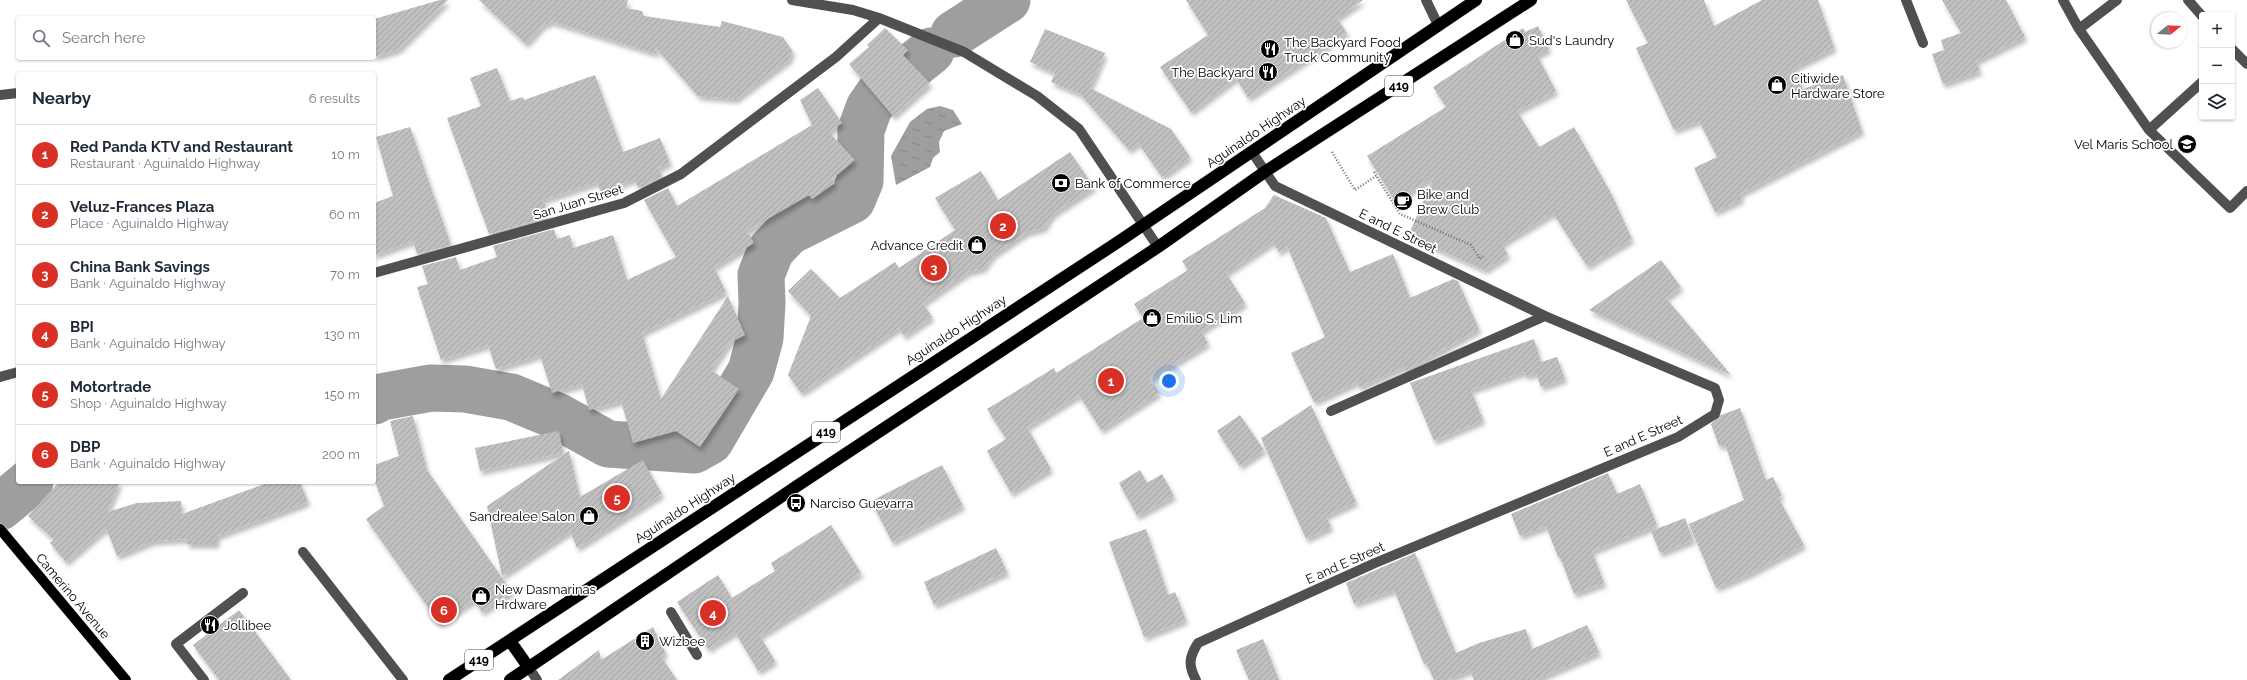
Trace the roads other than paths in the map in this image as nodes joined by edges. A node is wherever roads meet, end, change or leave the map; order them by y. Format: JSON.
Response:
{"nodes":[{"id":1,"x":792,"y":0,"type":"edge"},
{"id":2,"x":1426,"y":0,"type":"edge"},
{"id":3,"x":1476,"y":0,"type":"edge"},
{"id":4,"x":1531,"y":0,"type":"edge"},
{"id":5,"x":1906,"y":0,"type":"edge"},
{"id":6,"x":2063,"y":0,"type":"edge"},
{"id":7,"x":2117,"y":0,"type":"edge"},
{"id":8,"x":2188,"y":0,"type":"edge"},
{"id":9,"x":2199,"y":13,"type":"edge"},
{"id":10,"x":879,"y":18,"type":"junction"},
{"id":11,"x":1438,"y":25,"type":"junction"},
{"id":12,"x":2079,"y":29,"type":"junction"},
{"id":13,"x":1923,"y":43,"type":"dead end"},
{"id":14,"x":2235,"y":54,"type":"edge"},
{"id":15,"x":2247,"y":64,"type":"edge"},
{"id":16,"x":2200,"y":84,"type":"edge"},
{"id":17,"x":16,"y":93,"type":"edge"},
{"id":18,"x":0,"y":95,"type":"edge"},
{"id":19,"x":2149,"y":130,"type":"junction"},
{"id":20,"x":1252,"y":152,"type":"junction"},
{"id":21,"x":1266,"y":171,"type":"junction"},
{"id":22,"x":2247,"y":191,"type":"edge"},
{"id":23,"x":1143,"y":224,"type":"junction"},
{"id":24,"x":1158,"y":247,"type":"junction"},
{"id":25,"x":376,"y":272,"type":"edge"},
{"id":26,"x":1545,"y":316,"type":"junction"},
{"id":27,"x":16,"y":373,"type":"edge"},
{"id":28,"x":0,"y":377,"type":"edge"},
{"id":29,"x":1331,"y":411,"type":"dead end"},
{"id":30,"x":0,"y":529,"type":"edge"},
{"id":31,"x":303,"y":552,"type":"dead end"},
{"id":32,"x":243,"y":593,"type":"dead end"},
{"id":33,"x":671,"y":612,"type":"dead end"},
{"id":34,"x":510,"y":641,"type":"junction"},
{"id":35,"x":697,"y":655,"type":"dead end"},
{"id":36,"x":529,"y":668,"type":"junction"},
{"id":37,"x":126,"y":680,"type":"edge"},
{"id":38,"x":204,"y":680,"type":"edge"},
{"id":39,"x":403,"y":680,"type":"edge"},
{"id":40,"x":449,"y":680,"type":"edge"},
{"id":41,"x":510,"y":680,"type":"edge"},
{"id":42,"x":537,"y":680,"type":"edge"},
{"id":43,"x":1196,"y":680,"type":"edge"}],
"edges":[{"from":1,"to":10,"type":"street"},
{"from":2,"to":11,"type":"street"},
{"from":3,"to":11,"type":"highway","name":"Aguinaldo Highway","number":"419"},
{"from":4,"to":21,"type":"highway","number":"419"},
{"from":5,"to":13,"type":"street"},
{"from":6,"to":12,"type":"street"},
{"from":7,"to":12,"type":"street"},
{"from":8,"to":9,"type":"street"},
{"from":10,"to":23,"type":"street"},
{"from":10,"to":25,"type":"street","name":"San Juan Street"},
{"from":11,"to":20,"type":"highway","name":"Aguinaldo Highway","number":"419"},
{"from":12,"to":19,"type":"street"},
{"from":14,"to":15,"type":"street"},
{"from":16,"to":19,"type":"street"},
{"from":17,"to":18,"type":"street"},
{"from":19,"to":22,"type":"street"},
{"from":20,"to":21,"type":"street","name":"E and E Street"},
{"from":20,"to":23,"type":"highway","name":"Aguinaldo Highway","number":"419"},
{"from":21,"to":24,"type":"highway","number":"419"},
{"from":21,"to":26,"type":"street","name":"E and E Street"},
{"from":23,"to":24,"type":"street"},
{"from":23,"to":34,"type":"highway","name":"Aguinaldo Highway","number":"419"},
{"from":24,"to":36,"type":"highway","number":"419"},
{"from":26,"to":29,"type":"street"},
{"from":26,"to":43,"type":"street","name":"E and E Street"},
{"from":27,"to":28,"type":"street"},
{"from":30,"to":37,"type":"main road","name":"Camerino Avenue"},
{"from":31,"to":39,"type":"street"},
{"from":32,"to":38,"type":"street"},
{"from":33,"to":35,"type":"street"},
{"from":34,"to":36,"type":"highway"},
{"from":34,"to":40,"type":"highway","name":"Aguinaldo Highway","number":"419"},
{"from":36,"to":41,"type":"highway","number":"419"},
{"from":36,"to":42,"type":"street"}]}
